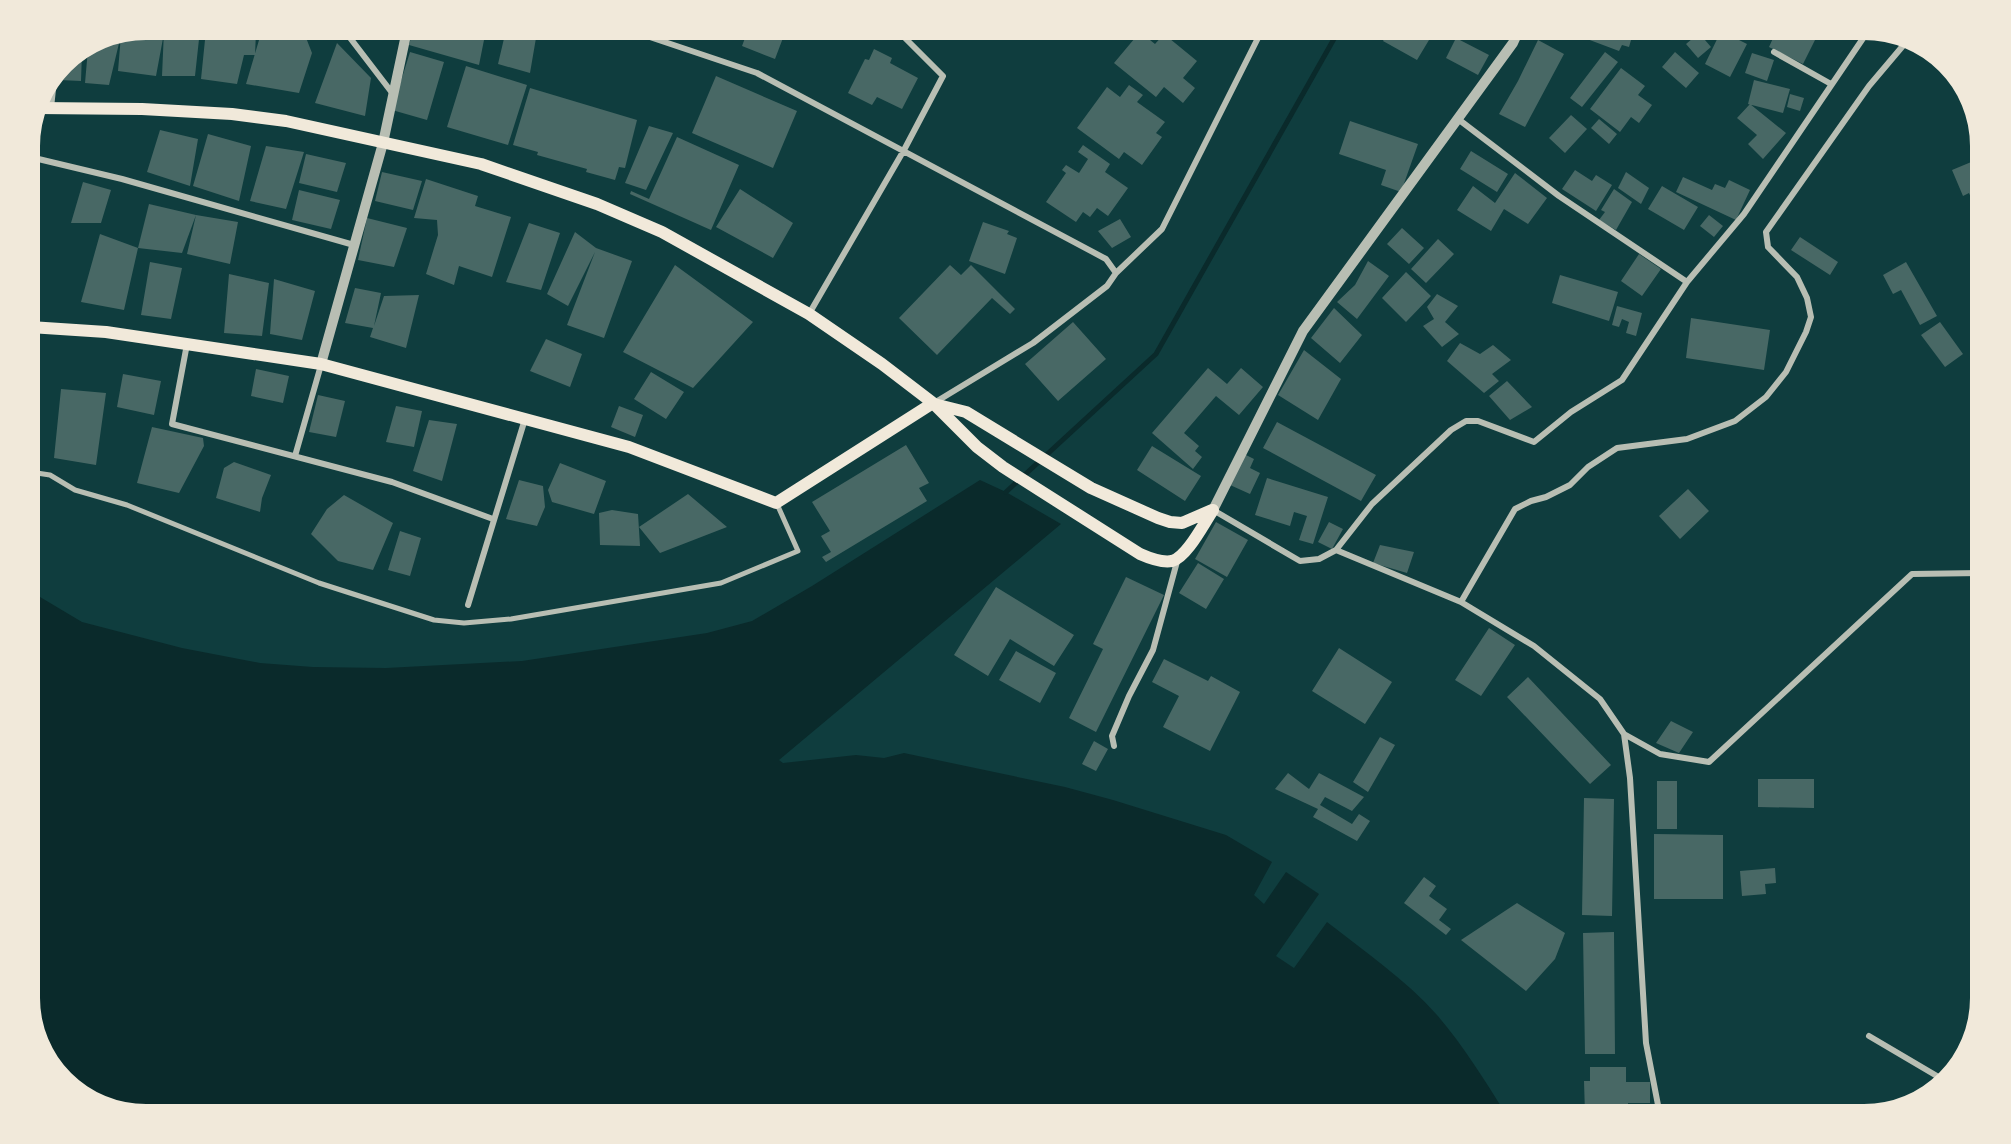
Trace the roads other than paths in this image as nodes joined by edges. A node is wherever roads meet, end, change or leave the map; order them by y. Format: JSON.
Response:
{"nodes":[{"id":1,"x":352,"y":40,"type":"edge"},
{"id":2,"x":405,"y":40,"type":"edge"},
{"id":3,"x":659,"y":40,"type":"edge"},
{"id":4,"x":907,"y":40,"type":"edge"},
{"id":5,"x":1257,"y":40,"type":"edge"},
{"id":6,"x":1514,"y":40,"type":"edge"},
{"id":7,"x":1862,"y":40,"type":"edge"},
{"id":8,"x":1901,"y":48,"type":"edge"},
{"id":9,"x":1774,"y":52,"type":"dead end"},
{"id":10,"x":1831,"y":84,"type":"junction"},
{"id":11,"x":393,"y":95,"type":"junction"},
{"id":12,"x":52,"y":98,"type":"edge"},
{"id":13,"x":51,"y":108,"type":"joint"},
{"id":14,"x":1458,"y":119,"type":"junction"},
{"id":15,"x":383,"y":143,"type":"junction"},
{"id":16,"x":904,"y":150,"type":"junction"},
{"id":17,"x":41,"y":160,"type":"edge"},
{"id":18,"x":354,"y":245,"type":"junction"},
{"id":19,"x":1116,"y":273,"type":"junction"},
{"id":20,"x":1687,"y":282,"type":"junction"},
{"id":21,"x":808,"y":314,"type":"junction"},
{"id":22,"x":41,"y":328,"type":"edge"},
{"id":23,"x":187,"y":344,"type":"junction"},
{"id":24,"x":321,"y":364,"type":"junction"},
{"id":25,"x":933,"y":404,"type":"junction"},
{"id":26,"x":525,"y":419,"type":"junction"},
{"id":27,"x":295,"y":456,"type":"junction"},
{"id":28,"x":41,"y":474,"type":"edge"},
{"id":29,"x":776,"y":502,"type":"junction"},
{"id":30,"x":1213,"y":510,"type":"junction"},
{"id":31,"x":493,"y":519,"type":"junction"},
{"id":32,"x":1336,"y":550,"type":"junction"},
{"id":33,"x":1178,"y":558,"type":"junction"},
{"id":34,"x":1970,"y":573,"type":"edge"},
{"id":35,"x":1461,"y":602,"type":"junction"},
{"id":36,"x":468,"y":605,"type":"dead end"},
{"id":37,"x":1624,"y":734,"type":"junction"},
{"id":38,"x":1114,"y":746,"type":"dead end"},
{"id":39,"x":1869,"y":1036,"type":"dead end"},
{"id":40,"x":1936,"y":1075,"type":"edge"},
{"id":41,"x":1658,"y":1104,"type":"edge"}],
"edges":[{"from":1,"to":11,"type":"street"},
{"from":2,"to":11,"type":"street"},
{"from":3,"to":16,"type":"street"},
{"from":4,"to":16,"type":"street"},
{"from":5,"to":19,"type":"street"},
{"from":6,"to":14,"type":"street"},
{"from":7,"to":10,"type":"street"},
{"from":8,"to":35,"type":"street"},
{"from":9,"to":10,"type":"street"},
{"from":10,"to":20,"type":"street"},
{"from":11,"to":15,"type":"street"},
{"from":12,"to":13,"type":"street"},
{"from":13,"to":15,"type":"main road"},
{"from":14,"to":20,"type":"street"},
{"from":14,"to":30,"type":"street"},
{"from":15,"to":18,"type":"street"},
{"from":15,"to":21,"type":"main road"},
{"from":16,"to":19,"type":"street"},
{"from":16,"to":21,"type":"street"},
{"from":17,"to":18,"type":"street"},
{"from":18,"to":24,"type":"street"},
{"from":19,"to":25,"type":"street"},
{"from":20,"to":32,"type":"street"},
{"from":21,"to":25,"type":"main road"},
{"from":22,"to":23,"type":"main road"},
{"from":23,"to":24,"type":"main road"},
{"from":23,"to":27,"type":"street"},
{"from":24,"to":26,"type":"main road"},
{"from":24,"to":27,"type":"street"},
{"from":25,"to":29,"type":"main road"},
{"from":25,"to":30,"type":"main road"},
{"from":25,"to":33,"type":"main road"},
{"from":26,"to":29,"type":"main road"},
{"from":26,"to":31,"type":"street"},
{"from":27,"to":31,"type":"street"},
{"from":28,"to":29,"type":"street"},
{"from":30,"to":32,"type":"street"},
{"from":30,"to":33,"type":"main road"},
{"from":31,"to":36,"type":"street"},
{"from":32,"to":35,"type":"street"},
{"from":33,"to":38,"type":"street"},
{"from":34,"to":37,"type":"street"},
{"from":35,"to":37,"type":"street"},
{"from":37,"to":41,"type":"street"},
{"from":39,"to":40,"type":"street"}]}
